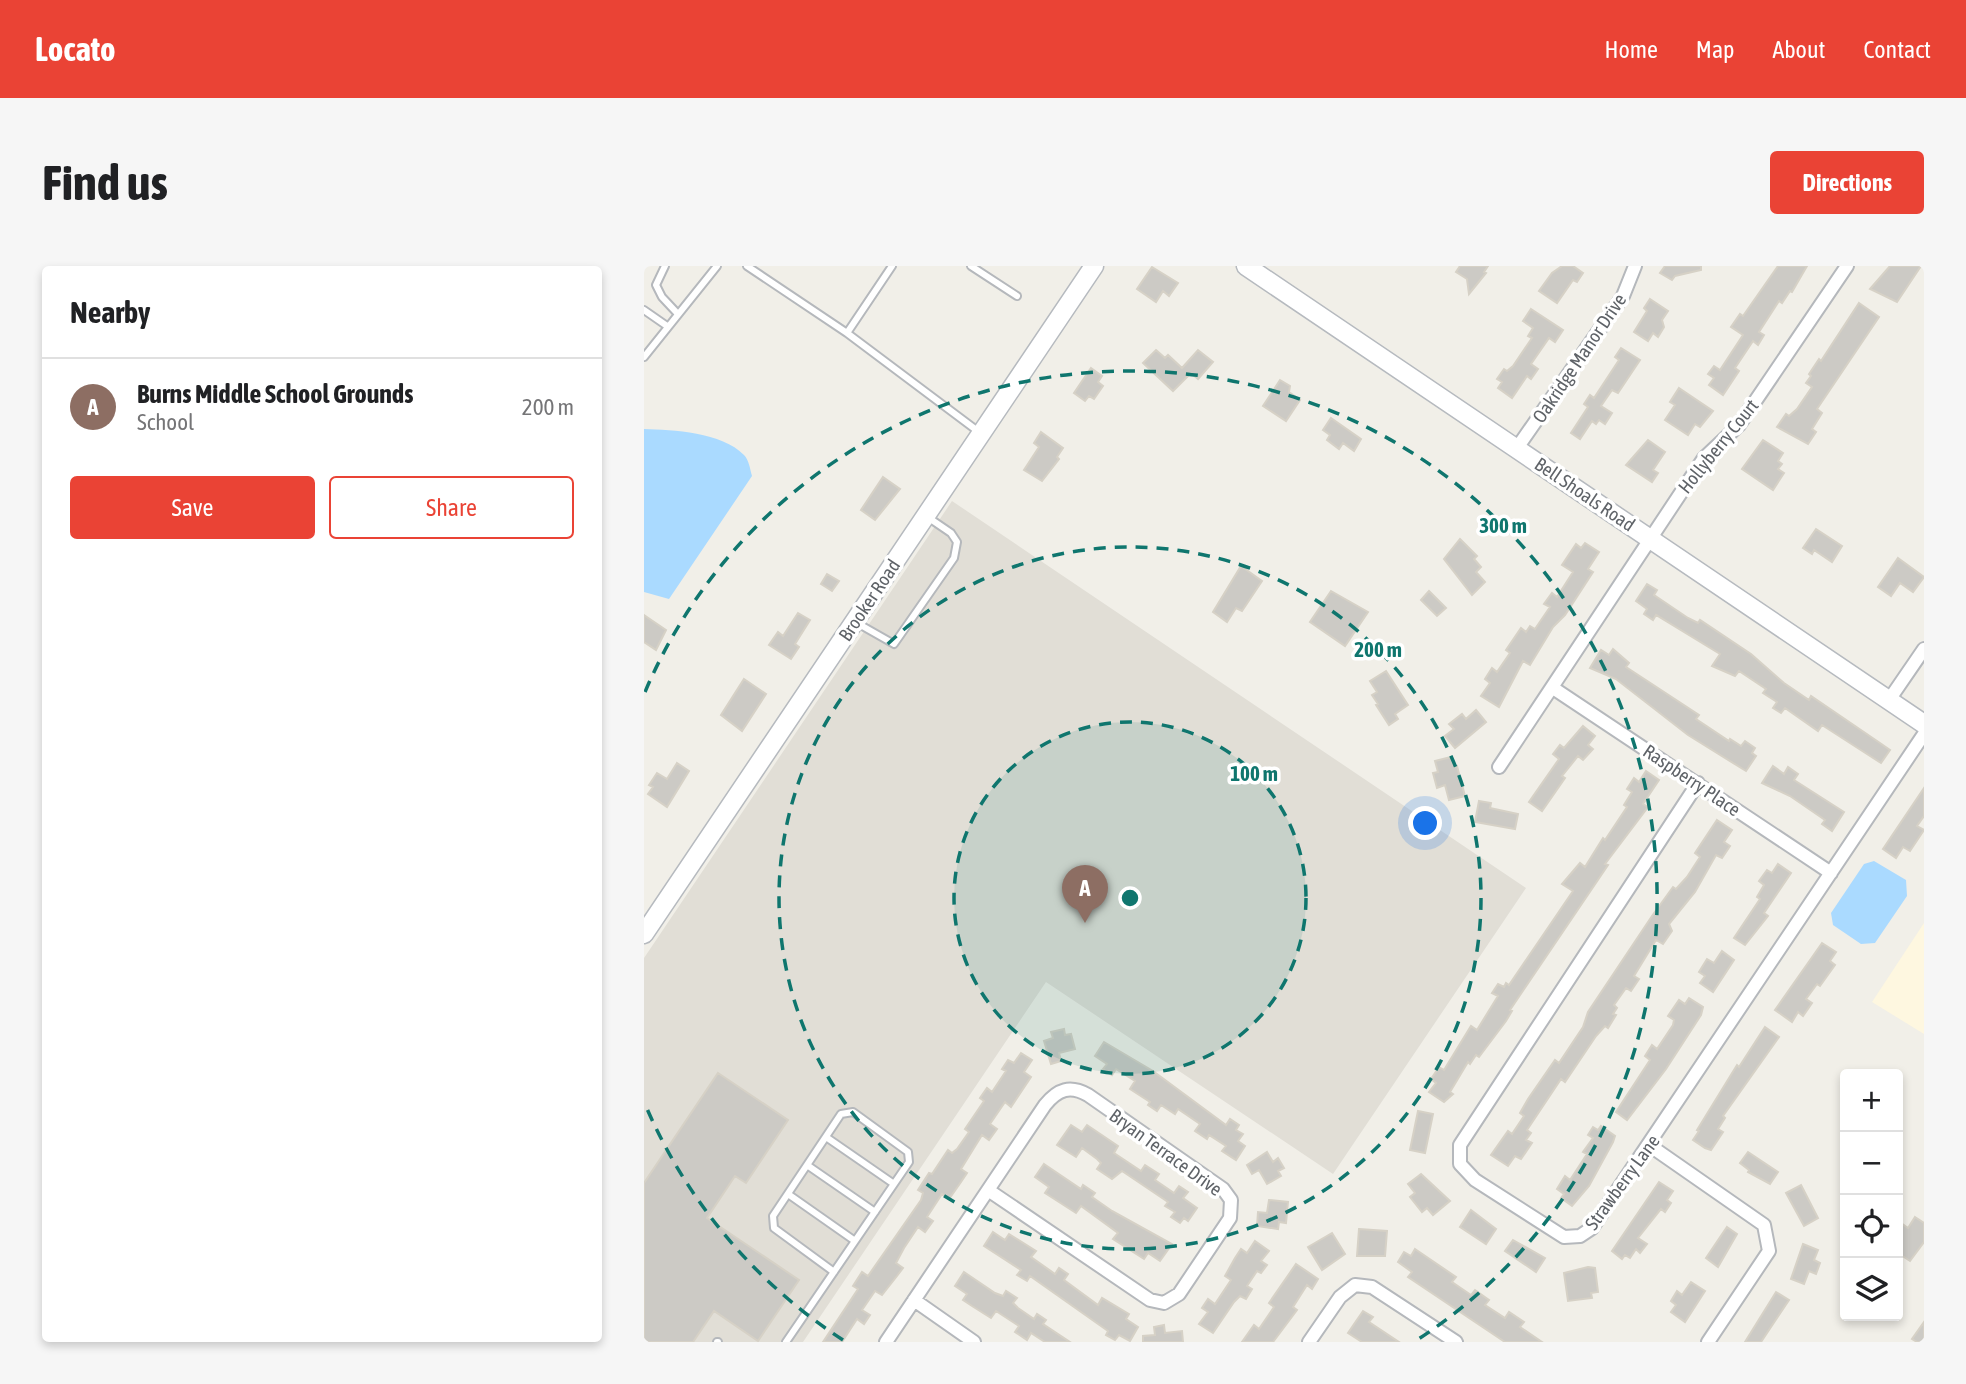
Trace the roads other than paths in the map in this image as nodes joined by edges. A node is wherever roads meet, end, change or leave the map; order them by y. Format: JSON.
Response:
{"nodes":[{"id":1,"x":665,"y":266,"type":"edge"},
{"id":2,"x":717,"y":266,"type":"edge"},
{"id":3,"x":747,"y":266,"type":"edge"},
{"id":4,"x":892,"y":266,"type":"edge"},
{"id":5,"x":971,"y":266,"type":"edge"},
{"id":6,"x":1094,"y":266,"type":"edge"},
{"id":7,"x":1246,"y":266,"type":"edge"},
{"id":8,"x":1635,"y":266,"type":"edge"},
{"id":9,"x":1847,"y":266,"type":"edge"},
{"id":10,"x":1017,"y":296,"type":"dead end"},
{"id":11,"x":644,"y":310,"type":"edge"},
{"id":12,"x":677,"y":313,"type":"junction"},
{"id":13,"x":667,"y":326,"type":"junction"},
{"id":14,"x":847,"y":333,"type":"junction"},
{"id":15,"x":644,"y":358,"type":"edge"},
{"id":16,"x":981,"y":433,"type":"junction"},
{"id":17,"x":1517,"y":448,"type":"junction"},
{"id":18,"x":926,"y":516,"type":"junction"},
{"id":19,"x":1650,"y":538,"type":"junction"},
{"id":20,"x":855,"y":622,"type":"junction"},
{"id":21,"x":1924,"y":649,"type":"edge"},
{"id":22,"x":1553,"y":688,"type":"junction"},
{"id":23,"x":1889,"y":700,"type":"junction"},
{"id":24,"x":1924,"y":724,"type":"edge"},
{"id":25,"x":1924,"y":734,"type":"edge"},
{"id":26,"x":1499,"y":767,"type":"dead end"},
{"id":27,"x":1698,"y":783,"type":"junction"},
{"id":28,"x":1831,"y":873,"type":"junction"},
{"id":29,"x":644,"y":934,"type":"edge"},
{"id":30,"x":826,"y":1137,"type":"junction"},
{"id":31,"x":1649,"y":1145,"type":"junction"},
{"id":32,"x":807,"y":1165,"type":"junction"},
{"id":33,"x":894,"y":1184,"type":"junction"},
{"id":34,"x":988,"y":1190,"type":"junction"},
{"id":35,"x":788,"y":1194,"type":"junction"},
{"id":36,"x":875,"y":1212,"type":"junction"},
{"id":37,"x":855,"y":1241,"type":"junction"},
{"id":38,"x":834,"y":1272,"type":"junction"},
{"id":39,"x":914,"y":1300,"type":"junction"},
{"id":40,"x":786,"y":1342,"type":"edge"},
{"id":41,"x":886,"y":1342,"type":"edge"},
{"id":42,"x":974,"y":1342,"type":"edge"},
{"id":43,"x":1308,"y":1342,"type":"edge"},
{"id":44,"x":1456,"y":1342,"type":"edge"},
{"id":45,"x":1708,"y":1342,"type":"edge"}],
"edges":[{"from":1,"to":12,"type":"lane"},
{"from":2,"to":12,"type":"lane"},
{"from":3,"to":14,"type":"lane"},
{"from":4,"to":14,"type":"lane"},
{"from":5,"to":10,"type":"lane"},
{"from":6,"to":16,"type":"main road","name":"Brooker Road"},
{"from":7,"to":17,"type":"main road","name":"Bell Shoals Road"},
{"from":8,"to":17,"type":"street","name":"Oakridge Manor Drive"},
{"from":9,"to":19,"type":"street","name":"Hollyberry Court"},
{"from":11,"to":13,"type":"lane"},
{"from":12,"to":13,"type":"lane"},
{"from":13,"to":15,"type":"lane"},
{"from":14,"to":16,"type":"lane"},
{"from":16,"to":18,"type":"main road","name":"Brooker Road"},
{"from":17,"to":19,"type":"main road","name":"Bell Shoals Road"},
{"from":18,"to":20,"type":"main road","name":"Brooker Road"},
{"from":18,"to":20,"type":"lane"},
{"from":19,"to":22,"type":"street","name":"Hollyberry Court"},
{"from":19,"to":23,"type":"main road","name":"Bell Shoals Road"},
{"from":20,"to":29,"type":"main road","name":"Brooker Road"},
{"from":21,"to":23,"type":"street"},
{"from":22,"to":26,"type":"street","name":"Hollyberry Court"},
{"from":22,"to":27,"type":"street","name":"Raspberry Place"},
{"from":23,"to":24,"type":"main road","name":"Bell Shoals Road"},
{"from":25,"to":28,"type":"street","name":"Strawberry Lane"},
{"from":27,"to":28,"type":"street","name":"Raspberry Place"},
{"from":27,"to":31,"type":"street","name":"Strawberry Lane"},
{"from":28,"to":31,"type":"street","name":"Strawberry Lane"},
{"from":30,"to":32,"type":"lane"},
{"from":30,"to":33,"type":"lane"},
{"from":30,"to":33,"type":"lane"},
{"from":31,"to":45,"type":"street"},
{"from":32,"to":35,"type":"lane"},
{"from":32,"to":36,"type":"lane"},
{"from":33,"to":36,"type":"lane"},
{"from":34,"to":34,"type":"street","name":"Bryan Terrace Drive"},
{"from":34,"to":39,"type":"street","name":"Bryan Terrace Drive"},
{"from":35,"to":37,"type":"lane"},
{"from":35,"to":38,"type":"lane"},
{"from":36,"to":37,"type":"lane"},
{"from":37,"to":38,"type":"lane"},
{"from":38,"to":40,"type":"lane"},
{"from":39,"to":41,"type":"street","name":"Bryan Terrace Drive"},
{"from":39,"to":42,"type":"street"},
{"from":43,"to":44,"type":"street"}]}
